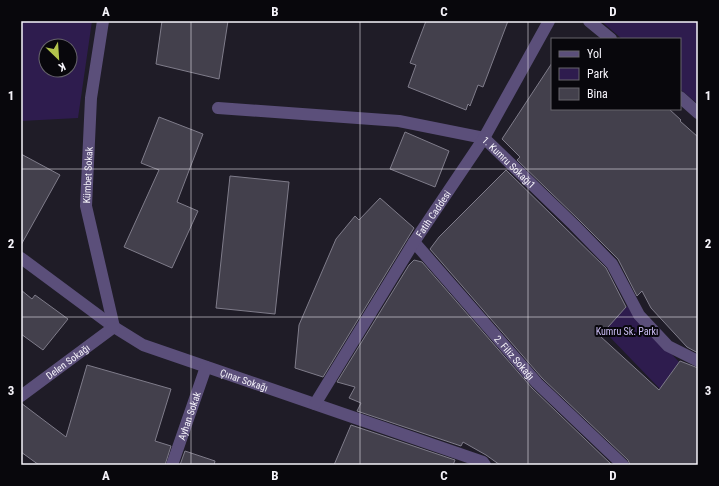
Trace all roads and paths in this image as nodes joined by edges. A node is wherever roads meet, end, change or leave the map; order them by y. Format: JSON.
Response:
{"nodes":[{"id":1,"x":103,"y":21,"type":"edge"},
{"id":2,"x":548,"y":21,"type":"edge"},
{"id":3,"x":590,"y":21,"type":"edge"},
{"id":4,"x":609,"y":38,"type":"edge"},
{"id":5,"x":681,"y":98,"type":"edge"},
{"id":6,"x":218,"y":108,"type":"dead end"},
{"id":7,"x":698,"y":112,"type":"edge"},
{"id":8,"x":484,"y":138,"type":"junction"},
{"id":9,"x":414,"y":242,"type":"junction"},
{"id":10,"x":21,"y":258,"type":"edge"},
{"id":11,"x":114,"y":327,"type":"junction"},
{"id":12,"x":698,"y":362,"type":"edge"},
{"id":13,"x":206,"y":367,"type":"junction"},
{"id":14,"x":21,"y":396,"type":"edge"},
{"id":15,"x":315,"y":404,"type":"junction"},
{"id":16,"x":172,"y":465,"type":"edge"},
{"id":17,"x":485,"y":465,"type":"edge"},
{"id":18,"x":623,"y":465,"type":"edge"}],
"edges":[{"from":1,"to":11,"type":"street","name":"Kümbet Sokak"},
{"from":2,"to":8,"type":"street","name":"Fatih Caddesi"},
{"from":3,"to":4,"type":"street"},
{"from":5,"to":7,"type":"street"},
{"from":6,"to":8,"type":"street","name":"1. Kumru Sokağı1"},
{"from":8,"to":9,"type":"street","name":"Fatih Caddesi"},
{"from":8,"to":12,"type":"street","name":"1. Kumru Sokağı1"},
{"from":9,"to":15,"type":"street","name":"Fatih Caddesi"},
{"from":9,"to":18,"type":"street","name":"2. Filiz Sokağı"},
{"from":10,"to":11,"type":"street","name":"Çınar Sokağı"},
{"from":11,"to":13,"type":"street","name":"Çınar Sokağı"},
{"from":11,"to":14,"type":"street","name":"Delen Sokağı"},
{"from":13,"to":15,"type":"street","name":"Çınar Sokağı"},
{"from":13,"to":16,"type":"street","name":"Ayhan Sokak"},
{"from":15,"to":17,"type":"street","name":"Çınar Sokağı"}]}
